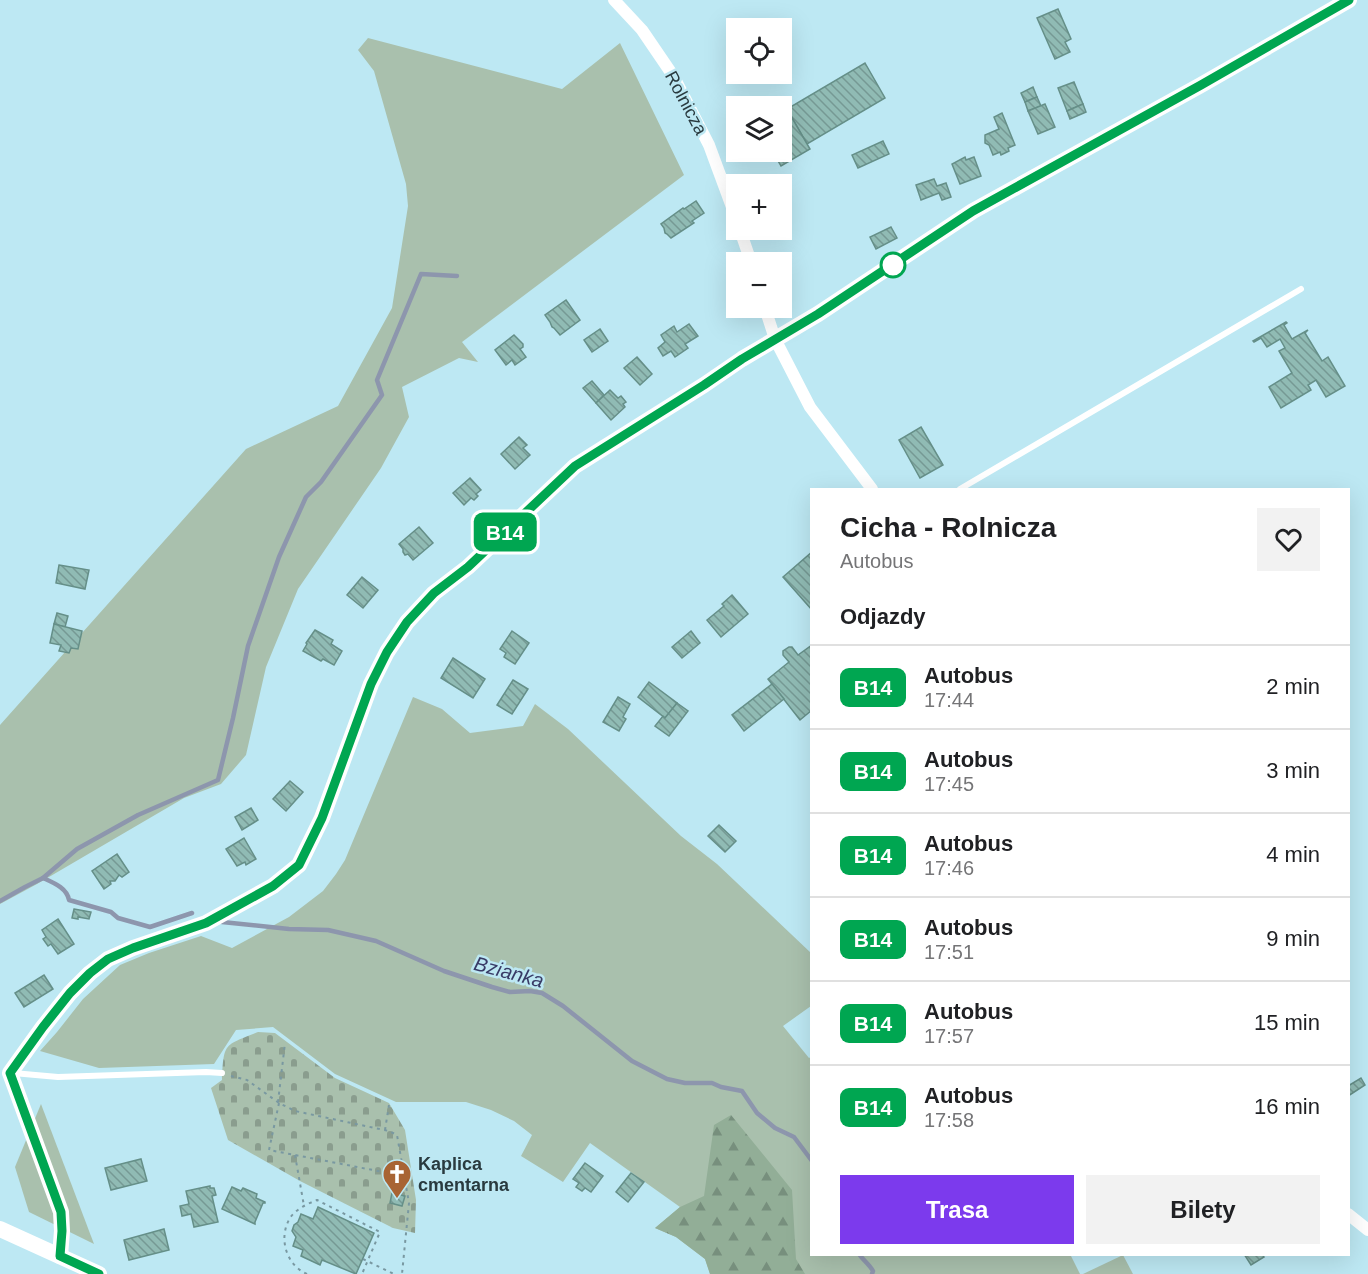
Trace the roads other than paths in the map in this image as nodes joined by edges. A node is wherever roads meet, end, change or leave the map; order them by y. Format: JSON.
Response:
{"nodes":[{"id":1,"x":614,"y":0,"type":"edge"},
{"id":2,"x":1349,"y":0,"type":"edge"},
{"id":3,"x":726,"y":191,"type":"edge"},
{"id":4,"x":1301,"y":289,"type":"dead end"},
{"id":5,"x":768,"y":318,"type":"edge"},
{"id":6,"x":775,"y":339,"type":"junction"},
{"id":7,"x":871,"y":488,"type":"edge"},
{"id":8,"x":962,"y":488,"type":"edge"},
{"id":9,"x":5,"y":1071,"type":"edge"},
{"id":10,"x":222,"y":1073,"type":"road end"},
{"id":11,"x":1350,"y":1216,"type":"edge"},
{"id":12,"x":0,"y":1229,"type":"edge"},
{"id":13,"x":1368,"y":1230,"type":"edge"},
{"id":14,"x":60,"y":1256,"type":"junction"},
{"id":15,"x":99,"y":1274,"type":"edge"}],
"edges":[{"from":1,"to":3,"type":"street","name":"Rolnicza"},
{"from":2,"to":6,"type":"street"},
{"from":4,"to":8,"type":"lane"},
{"from":5,"to":6,"type":"street"},
{"from":6,"to":7,"type":"street"},
{"from":6,"to":9,"type":"street"},
{"from":9,"to":10,"type":"lane"},
{"from":9,"to":14,"type":"street"},
{"from":11,"to":13,"type":"street"},
{"from":12,"to":14,"type":"street"},
{"from":14,"to":15,"type":"street"}]}
